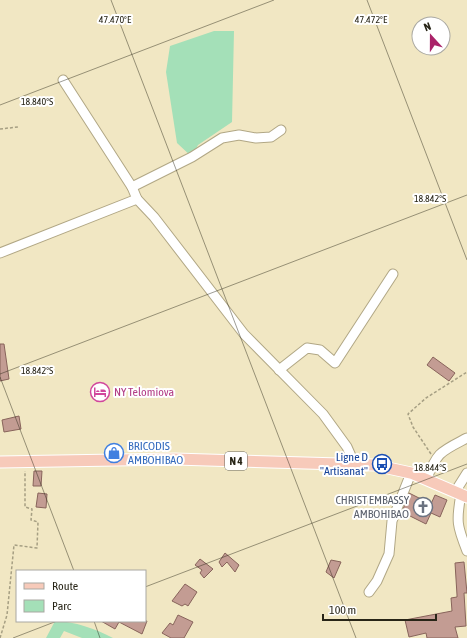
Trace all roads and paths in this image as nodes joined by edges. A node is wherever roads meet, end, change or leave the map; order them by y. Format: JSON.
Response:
{"nodes":[{"id":1,"x":63,"y":80,"type":"dead end"},
{"id":2,"x":18,"y":127,"type":"dead end"},
{"id":3,"x":0,"y":129,"type":"edge"},
{"id":4,"x":281,"y":130,"type":"dead end"},
{"id":5,"x":132,"y":187,"type":"junction"},
{"id":6,"x":137,"y":200,"type":"junction"},
{"id":7,"x":0,"y":253,"type":"edge"},
{"id":8,"x":392,"y":274,"type":"dead end"},
{"id":9,"x":279,"y":370,"type":"junction"},
{"id":10,"x":467,"y":372,"type":"edge"},
{"id":11,"x":467,"y":438,"type":"edge"},
{"id":12,"x":435,"y":458,"type":"junction"},
{"id":13,"x":0,"y":462,"type":"edge"},
{"id":14,"x":25,"y":462,"type":"junction"},
{"id":15,"x":355,"y":465,"type":"junction"},
{"id":16,"x":411,"y":473,"type":"junction"},
{"id":17,"x":467,"y":473,"type":"edge"},
{"id":18,"x":426,"y":480,"type":"junction"},
{"id":19,"x":461,"y":494,"type":"edge"},
{"id":20,"x":467,"y":551,"type":"edge"},
{"id":21,"x":369,"y":592,"type":"dead end"},
{"id":22,"x":0,"y":638,"type":"edge"}],
"edges":[{"from":1,"to":5,"type":"street"},
{"from":2,"to":3,"type":"path"},
{"from":4,"to":5,"type":"street"},
{"from":5,"to":6,"type":"street"},
{"from":6,"to":7,"type":"street"},
{"from":6,"to":9,"type":"street"},
{"from":8,"to":9,"type":"street"},
{"from":9,"to":15,"type":"street"},
{"from":10,"to":12,"type":"path"},
{"from":11,"to":12,"type":"street"},
{"from":12,"to":18,"type":"street"},
{"from":13,"to":14,"type":"main road","number":"N 4"},
{"from":14,"to":15,"type":"main road","number":"N 4"},
{"from":14,"to":22,"type":"path"},
{"from":15,"to":16,"type":"main road","number":"N 4"},
{"from":16,"to":18,"type":"main road","number":"N 4"},
{"from":16,"to":21,"type":"street"},
{"from":17,"to":19,"type":"street"},
{"from":18,"to":19,"type":"main road","number":"N 4"},
{"from":19,"to":20,"type":"street"}]}
